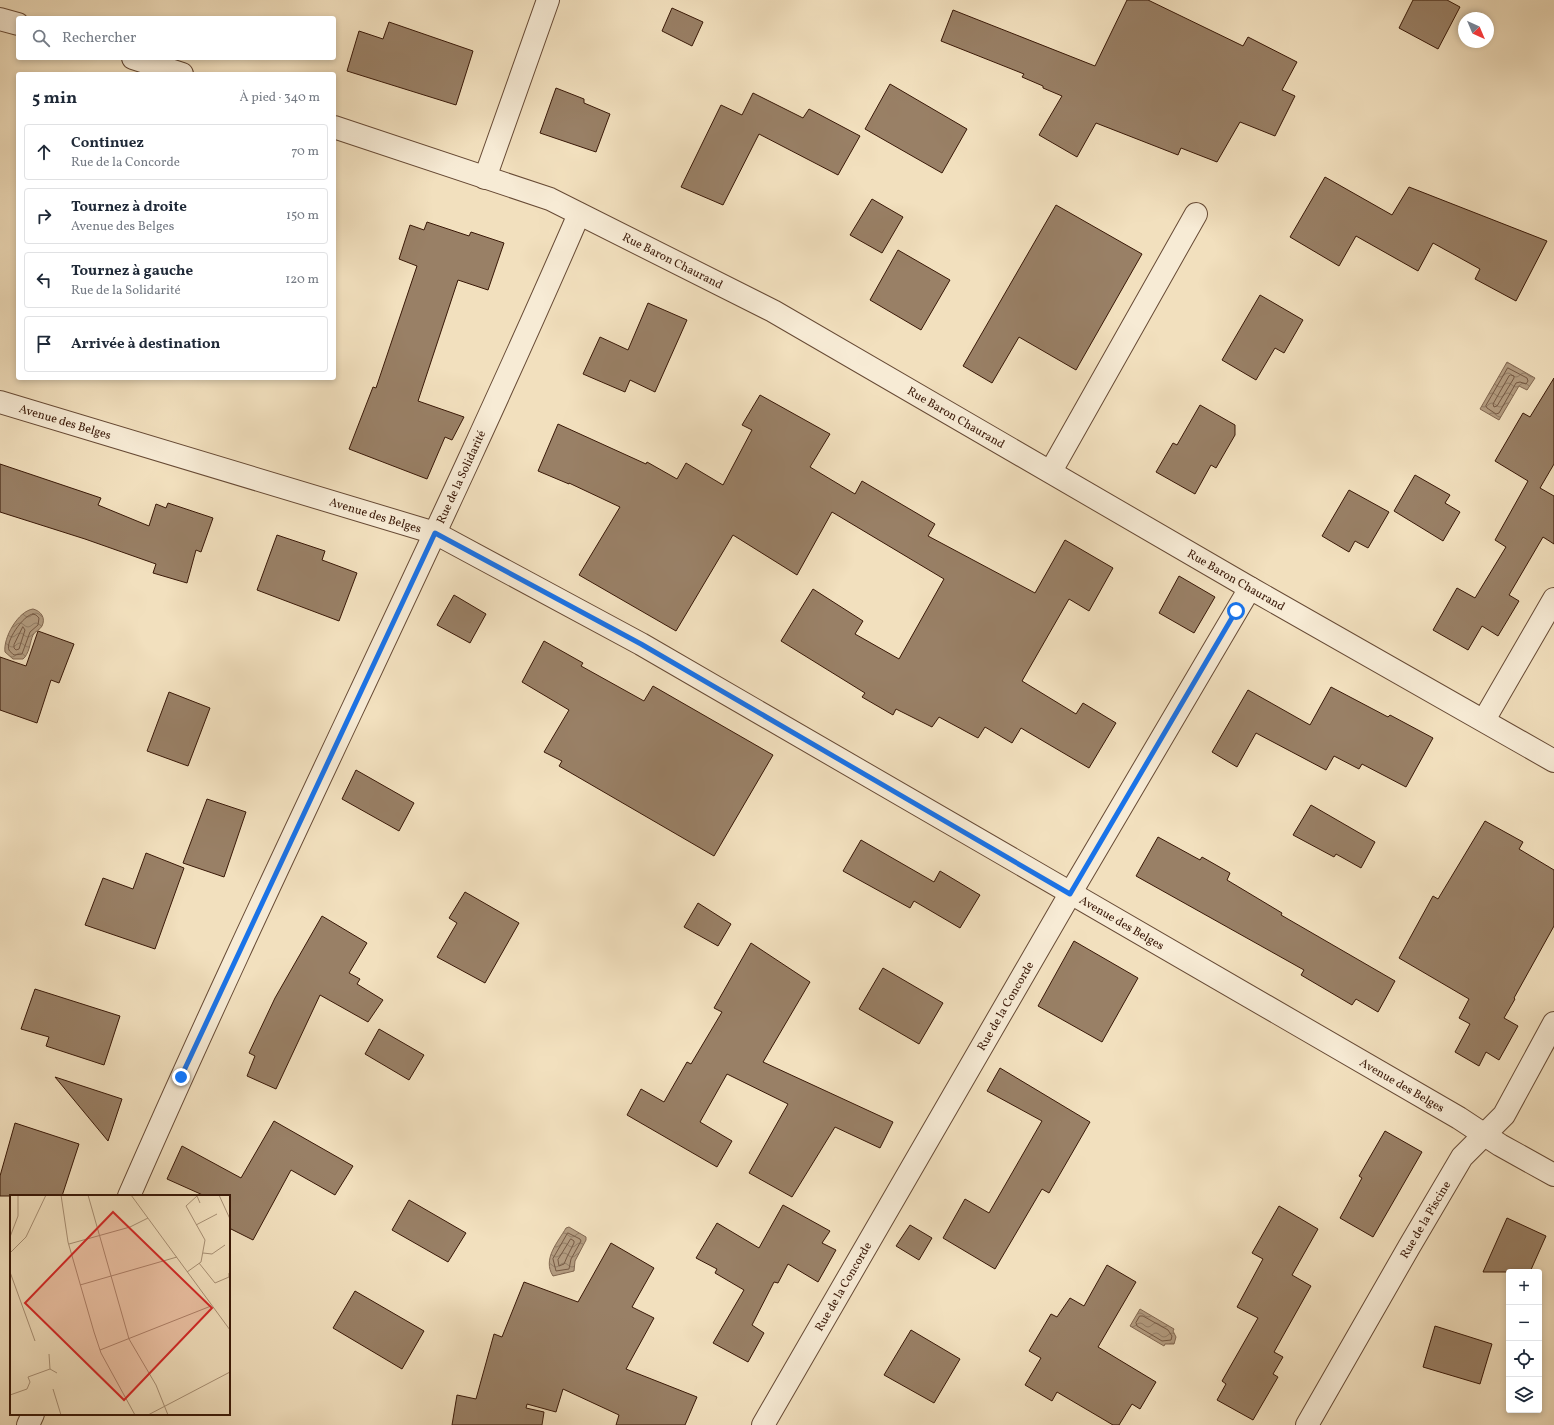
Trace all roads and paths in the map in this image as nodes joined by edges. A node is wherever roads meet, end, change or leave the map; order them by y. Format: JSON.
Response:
{"nodes":[{"id":1,"x":548,"y":0,"type":"edge"},
{"id":2,"x":0,"y":19,"type":"edge"},
{"id":3,"x":16,"y":23,"type":"edge"},
{"id":4,"x":139,"y":60,"type":"edge"},
{"id":5,"x":176,"y":72,"type":"edge"},
{"id":6,"x":336,"y":128,"type":"edge"},
{"id":7,"x":485,"y":178,"type":"junction"},
{"id":8,"x":579,"y":214,"type":"junction"},
{"id":9,"x":1196,"y":214,"type":"dead end"},
{"id":10,"x":0,"y":402,"type":"edge"},
{"id":11,"x":1051,"y":471,"type":"junction"},
{"id":12,"x":435,"y":533,"type":"junction"},
{"id":13,"x":1250,"y":588,"type":"junction"},
{"id":14,"x":1554,"y":600,"type":"edge"},
{"id":15,"x":1484,"y":720,"type":"junction"},
{"id":16,"x":1554,"y":761,"type":"edge"},
{"id":17,"x":1070,"y":894,"type":"junction"},
{"id":18,"x":1554,"y":1023,"type":"edge"},
{"id":19,"x":1484,"y":1135,"type":"junction"},
{"id":20,"x":1554,"y":1175,"type":"edge"},
{"id":21,"x":129,"y":1195,"type":"edge"},
{"id":22,"x":33,"y":1415,"type":"edge"},
{"id":23,"x":28,"y":1425,"type":"edge"},
{"id":24,"x":763,"y":1425,"type":"edge"},
{"id":25,"x":1308,"y":1425,"type":"edge"}],
"edges":[{"from":1,"to":7,"type":"street"},
{"from":2,"to":3,"type":"street"},
{"from":4,"to":5,"type":"street"},
{"from":6,"to":7,"type":"street","name":"Rue Baron Chaurand"},
{"from":7,"to":8,"type":"street","name":"Rue Baron Chaurand"},
{"from":8,"to":11,"type":"street","name":"Rue Baron Chaurand"},
{"from":8,"to":12,"type":"street","name":"Rue de la Solidarité"},
{"from":9,"to":11,"type":"street"},
{"from":10,"to":12,"type":"street","name":"Avenue des Belges"},
{"from":11,"to":13,"type":"street","name":"Rue Baron Chaurand"},
{"from":12,"to":17,"type":"street","name":"Avenue des Belges"},
{"from":12,"to":21,"type":"street","name":"Rue de la Solidarité"},
{"from":13,"to":15,"type":"street","name":"Rue Baron Chaurand"},
{"from":13,"to":17,"type":"street","name":"Rue de la Concorde"},
{"from":14,"to":15,"type":"street"},
{"from":15,"to":16,"type":"street","name":"Rue Baron Chaurand"},
{"from":17,"to":19,"type":"street","name":"Avenue des Belges"},
{"from":17,"to":24,"type":"street","name":"Rue de la Concorde"},
{"from":18,"to":19,"type":"street","name":"Rue de la Piscine"},
{"from":19,"to":20,"type":"street","name":"Avenue des Belges"},
{"from":19,"to":25,"type":"street","name":"Rue de la Piscine"},
{"from":22,"to":23,"type":"street"}]}
